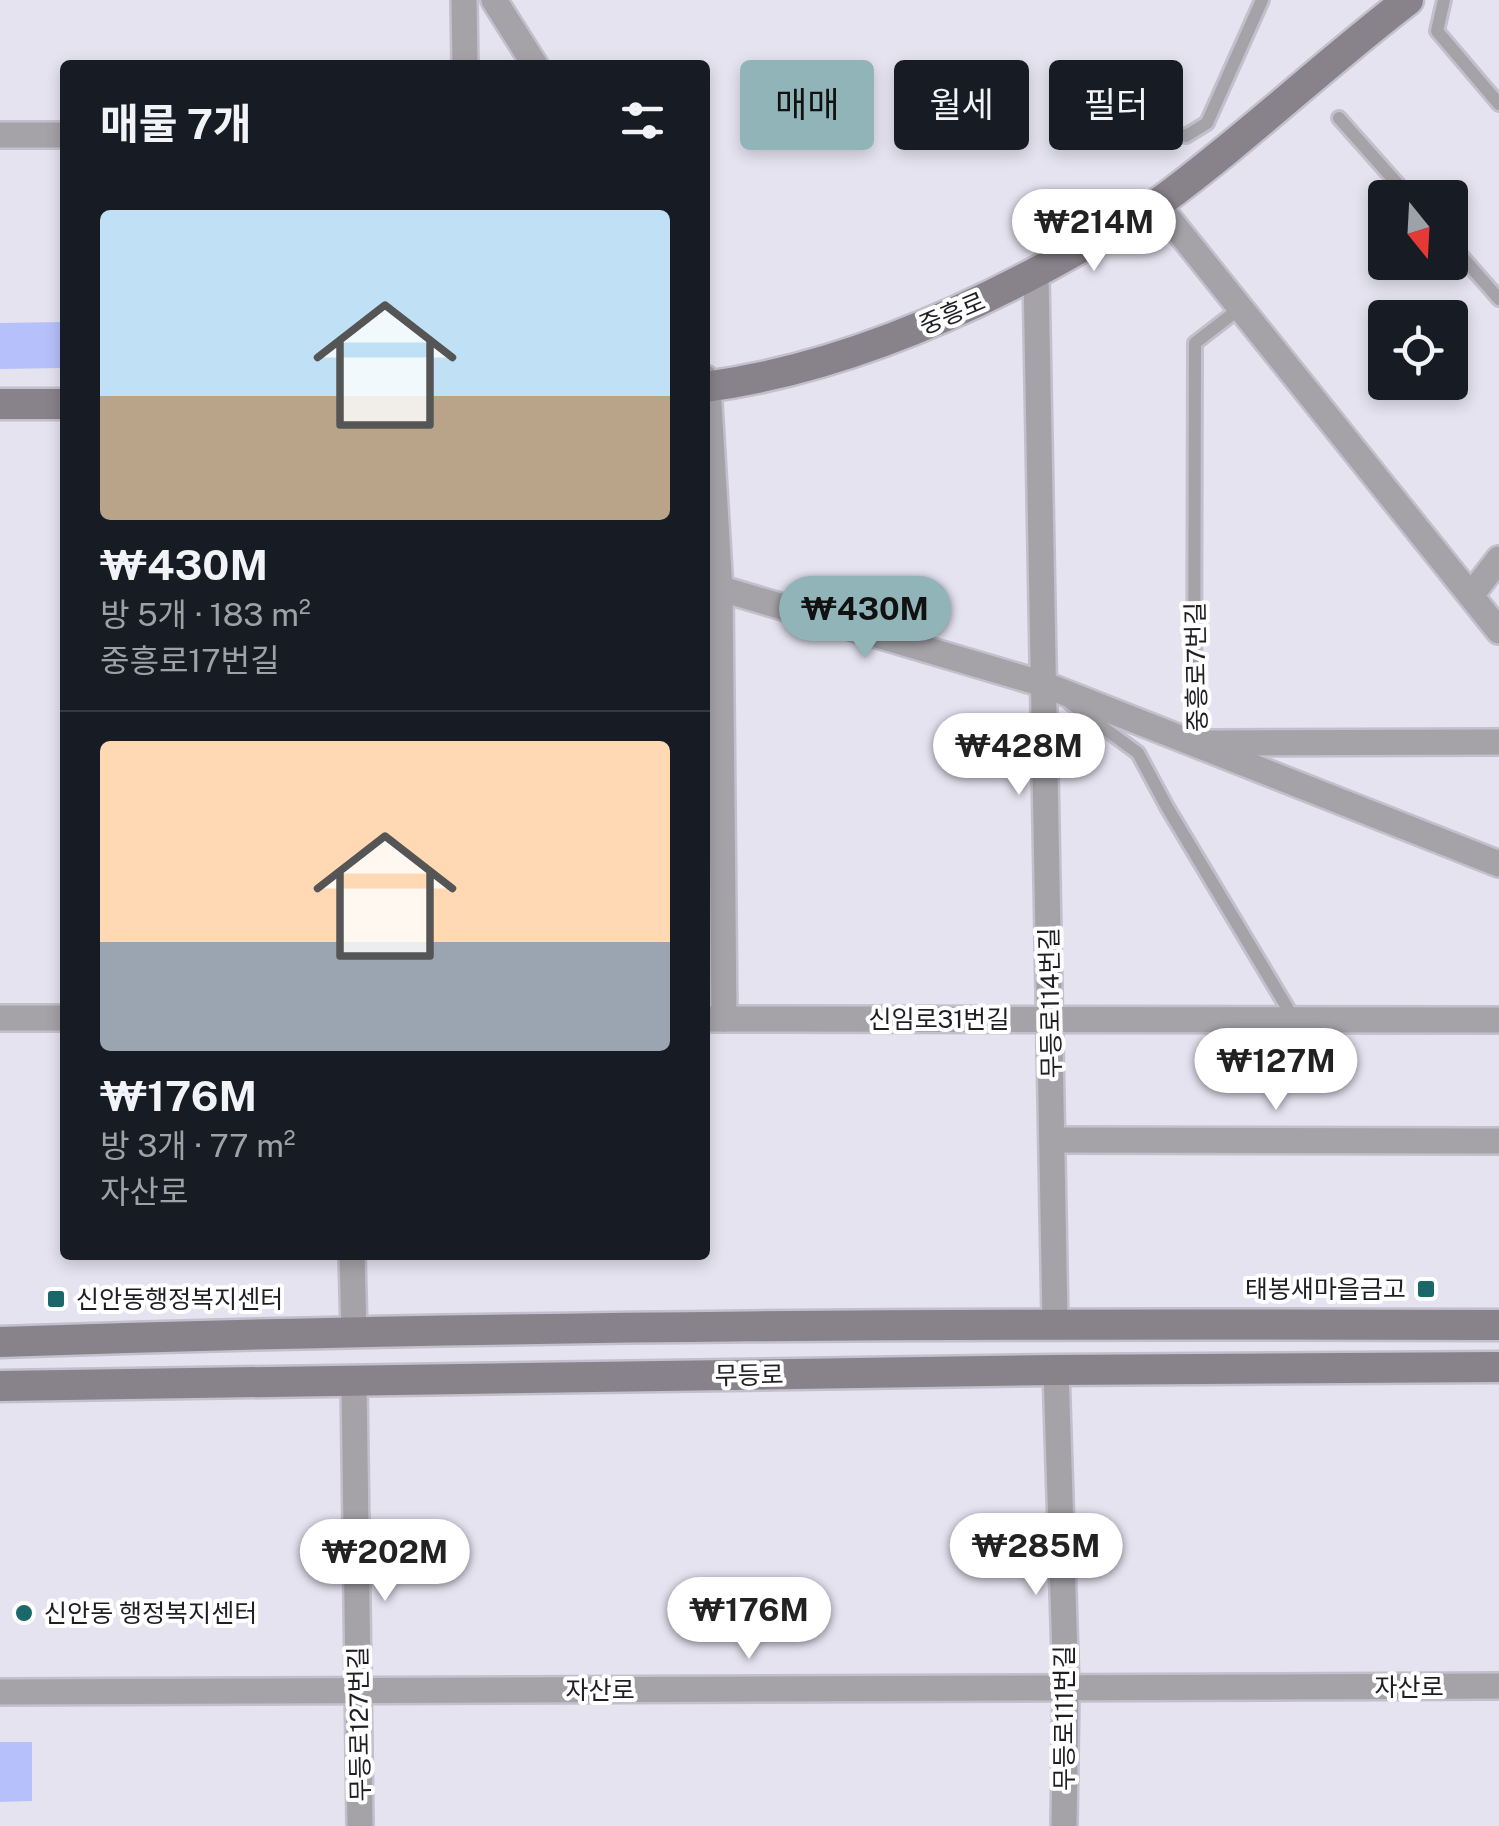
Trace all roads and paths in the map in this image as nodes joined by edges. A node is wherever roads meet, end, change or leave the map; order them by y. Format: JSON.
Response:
{"nodes":[{"id":1,"x":464,"y":0,"type":"edge"},
{"id":2,"x":494,"y":0,"type":"edge"},
{"id":3,"x":1262,"y":0,"type":"edge"},
{"id":4,"x":1408,"y":0,"type":"edge"},
{"id":5,"x":1444,"y":0,"type":"edge"},
{"id":6,"x":465,"y":60,"type":"edge"},
{"id":7,"x":531,"y":60,"type":"edge"},
{"id":8,"x":1499,"y":104,"type":"edge"},
{"id":9,"x":1339,"y":118,"type":"dead end"},
{"id":10,"x":0,"y":135,"type":"edge"},
{"id":11,"x":60,"y":135,"type":"edge"},
{"id":12,"x":1183,"y":135,"type":"edge"},
{"id":13,"x":1394,"y":180,"type":"edge"},
{"id":14,"x":1158,"y":204,"type":"junction"},
{"id":15,"x":1468,"y":264,"type":"edge"},
{"id":16,"x":1036,"y":274,"type":"junction"},
{"id":17,"x":1499,"y":299,"type":"edge"},
{"id":18,"x":1239,"y":309,"type":"junction"},
{"id":19,"x":710,"y":383,"type":"edge"},
{"id":20,"x":0,"y":404,"type":"edge"},
{"id":21,"x":60,"y":404,"type":"edge"},
{"id":22,"x":710,"y":519,"type":"edge"},
{"id":23,"x":1499,"y":559,"type":"edge"},
{"id":24,"x":712,"y":587,"type":"edge"},
{"id":25,"x":1472,"y":594,"type":"junction"},
{"id":26,"x":1499,"y":631,"type":"edge"},
{"id":27,"x":1044,"y":684,"type":"junction"},
{"id":28,"x":1499,"y":742,"type":"edge"},
{"id":29,"x":1194,"y":743,"type":"junction"},
{"id":30,"x":1499,"y":864,"type":"edge"},
{"id":31,"x":0,"y":1018,"type":"edge"},
{"id":32,"x":60,"y":1018,"type":"edge"},
{"id":33,"x":714,"y":1019,"type":"edge"},
{"id":34,"x":1051,"y":1019,"type":"junction"},
{"id":35,"x":1294,"y":1019,"type":"junction"},
{"id":36,"x":1499,"y":1020,"type":"edge"},
{"id":37,"x":1052,"y":1140,"type":"junction"},
{"id":38,"x":1499,"y":1141,"type":"edge"},
{"id":39,"x":352,"y":1260,"type":"edge"},
{"id":40,"x":1055,"y":1322,"type":"junction"},
{"id":41,"x":1499,"y":1325,"type":"edge"},
{"id":42,"x":354,"y":1332,"type":"junction"},
{"id":43,"x":0,"y":1342,"type":"edge"},
{"id":44,"x":1499,"y":1367,"type":"edge"},
{"id":45,"x":1056,"y":1370,"type":"junction"},
{"id":46,"x":354,"y":1382,"type":"junction"},
{"id":47,"x":0,"y":1386,"type":"edge"},
{"id":48,"x":1499,"y":1686,"type":"edge"},
{"id":49,"x":1066,"y":1688,"type":"junction"},
{"id":50,"x":358,"y":1691,"type":"junction"},
{"id":51,"x":0,"y":1692,"type":"edge"},
{"id":52,"x":360,"y":1826,"type":"edge"},
{"id":53,"x":1064,"y":1826,"type":"edge"}],
"edges":[{"from":1,"to":6,"type":"street"},
{"from":2,"to":7,"type":"street"},
{"from":3,"to":12,"type":"lane"},
{"from":4,"to":14,"type":"street","name":"중흥로"},
{"from":5,"to":8,"type":"lane"},
{"from":9,"to":13,"type":"lane"},
{"from":10,"to":11,"type":"street"},
{"from":14,"to":16,"type":"street","name":"중흥로"},
{"from":14,"to":18,"type":"street"},
{"from":15,"to":17,"type":"lane"},
{"from":16,"to":19,"type":"street","name":"중흥로"},
{"from":16,"to":27,"type":"street","name":"무등로114번길"},
{"from":18,"to":25,"type":"street"},
{"from":18,"to":29,"type":"lane","name":"중흥로7번길"},
{"from":20,"to":21,"type":"street"},
{"from":22,"to":24,"type":"street"},
{"from":23,"to":25,"type":"street"},
{"from":24,"to":27,"type":"street"},
{"from":24,"to":33,"type":"street"},
{"from":25,"to":26,"type":"street"},
{"from":27,"to":29,"type":"street"},
{"from":27,"to":34,"type":"street","name":"무등로114번길"},
{"from":27,"to":35,"type":"lane"},
{"from":28,"to":29,"type":"street","name":"중흥로7번길"},
{"from":29,"to":30,"type":"street"},
{"from":31,"to":32,"type":"street"},
{"from":33,"to":34,"type":"street","name":"신임로31번길"},
{"from":34,"to":35,"type":"street","name":"신임로31번길"},
{"from":34,"to":37,"type":"street","name":"무등로114번길"},
{"from":35,"to":36,"type":"street","name":"신임로31번길"},
{"from":37,"to":38,"type":"street"},
{"from":37,"to":40,"type":"street","name":"무등로114번길"},
{"from":39,"to":42,"type":"street"},
{"from":40,"to":41,"type":"street","name":"무등로"},
{"from":40,"to":42,"type":"street","name":"무등로"},
{"from":42,"to":43,"type":"street","name":"무등로"},
{"from":44,"to":45,"type":"street","name":"무등로"},
{"from":45,"to":46,"type":"street","name":"무등로"},
{"from":45,"to":49,"type":"street","name":"무등로111번길"},
{"from":46,"to":47,"type":"street","name":"무등로"},
{"from":46,"to":50,"type":"street","name":"무등로127번길"},
{"from":48,"to":49,"type":"street","name":"자산로"},
{"from":49,"to":50,"type":"street","name":"자산로"},
{"from":49,"to":53,"type":"street","name":"무등로111번길"},
{"from":50,"to":51,"type":"street","name":"자산로"},
{"from":50,"to":52,"type":"street","name":"무등로127번길"}]}
